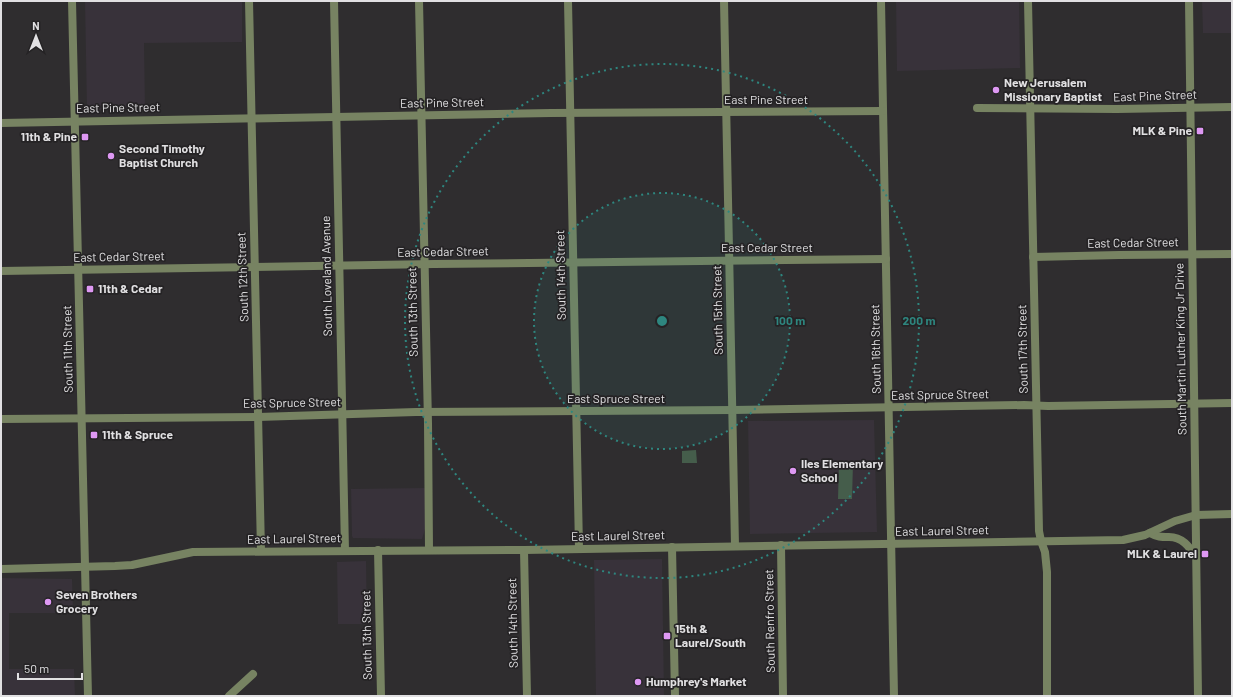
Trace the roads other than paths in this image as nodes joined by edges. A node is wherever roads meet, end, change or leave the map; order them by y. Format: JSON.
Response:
{"nodes":[{"id":1,"x":72,"y":1,"type":"edge"},
{"id":2,"x":249,"y":1,"type":"edge"},
{"id":3,"x":334,"y":1,"type":"edge"},
{"id":4,"x":418,"y":1,"type":"edge"},
{"id":5,"x":568,"y":1,"type":"edge"},
{"id":6,"x":724,"y":1,"type":"edge"},
{"id":7,"x":881,"y":1,"type":"edge"},
{"id":8,"x":1028,"y":1,"type":"edge"},
{"id":9,"x":1189,"y":1,"type":"edge"},
{"id":10,"x":1232,"y":106,"type":"edge"},
{"id":11,"x":1191,"y":107,"type":"junction"},
{"id":12,"x":977,"y":108,"type":"dead end"},
{"id":13,"x":1030,"y":109,"type":"junction"},
{"id":14,"x":883,"y":111,"type":"junction"},
{"id":15,"x":726,"y":112,"type":"junction"},
{"id":16,"x":570,"y":113,"type":"junction"},
{"id":17,"x":420,"y":115,"type":"junction"},
{"id":18,"x":336,"y":116,"type":"junction"},
{"id":19,"x":251,"y":118,"type":"junction"},
{"id":20,"x":74,"y":122,"type":"junction"},
{"id":21,"x":1,"y":123,"type":"edge"},
{"id":22,"x":1192,"y":254,"type":"junction"},
{"id":23,"x":1232,"y":254,"type":"edge"},
{"id":24,"x":1033,"y":257,"type":"junction"},
{"id":25,"x":886,"y":259,"type":"junction"},
{"id":26,"x":729,"y":261,"type":"junction"},
{"id":27,"x":573,"y":262,"type":"junction"},
{"id":28,"x":424,"y":264,"type":"junction"},
{"id":29,"x":339,"y":266,"type":"junction"},
{"id":30,"x":255,"y":267,"type":"junction"},
{"id":31,"x":78,"y":270,"type":"junction"},
{"id":32,"x":1,"y":271,"type":"edge"},
{"id":33,"x":1194,"y":404,"type":"junction"},
{"id":34,"x":1232,"y":404,"type":"edge"},
{"id":35,"x":1036,"y":406,"type":"junction"},
{"id":36,"x":889,"y":407,"type":"junction"},
{"id":37,"x":733,"y":410,"type":"junction"},
{"id":38,"x":576,"y":411,"type":"junction"},
{"id":39,"x":428,"y":412,"type":"junction"},
{"id":40,"x":342,"y":414,"type":"junction"},
{"id":41,"x":258,"y":416,"type":"junction"},
{"id":42,"x":81,"y":418,"type":"junction"},
{"id":43,"x":1,"y":419,"type":"edge"},
{"id":44,"x":1232,"y":514,"type":"edge"},
{"id":45,"x":1196,"y":515,"type":"junction"},
{"id":46,"x":1150,"y":533,"type":"junction"},
{"id":47,"x":1041,"y":541,"type":"junction"},
{"id":48,"x":891,"y":543,"type":"junction"},
{"id":49,"x":781,"y":545,"type":"junction"},
{"id":50,"x":735,"y":546,"type":"junction"},
{"id":51,"x":672,"y":547,"type":"junction"},
{"id":52,"x":578,"y":548,"type":"junction"},
{"id":53,"x":345,"y":550,"type":"junction"},
{"id":54,"x":378,"y":550,"type":"junction"},
{"id":55,"x":429,"y":550,"type":"junction"},
{"id":56,"x":524,"y":550,"type":"junction"},
{"id":57,"x":261,"y":551,"type":"junction"},
{"id":58,"x":1196,"y":557,"type":"junction"},
{"id":59,"x":85,"y":567,"type":"junction"},
{"id":60,"x":1,"y":568,"type":"edge"},
{"id":61,"x":253,"y":674,"type":"dead end"},
{"id":62,"x":88,"y":696,"type":"edge"},
{"id":63,"x":229,"y":696,"type":"edge"},
{"id":64,"x":381,"y":696,"type":"edge"},
{"id":65,"x":526,"y":696,"type":"edge"},
{"id":66,"x":675,"y":696,"type":"edge"},
{"id":67,"x":783,"y":696,"type":"edge"},
{"id":68,"x":894,"y":696,"type":"edge"},
{"id":69,"x":1047,"y":696,"type":"edge"},
{"id":70,"x":1198,"y":696,"type":"edge"}],
"edges":[{"from":1,"to":20,"type":"street","name":"South 11th Street"},
{"from":2,"to":19,"type":"street","name":"South 12th Street"},
{"from":3,"to":18,"type":"street","name":"South Loveland Avenue"},
{"from":4,"to":17,"type":"street","name":"South 13th Street"},
{"from":5,"to":16,"type":"street","name":"South 14th Street"},
{"from":6,"to":15,"type":"street","name":"South 15th Street"},
{"from":7,"to":14,"type":"street","name":"South 16th Street"},
{"from":8,"to":13,"type":"street","name":"South 17th Street"},
{"from":9,"to":11,"type":"street","name":"South Martin Luther King Jr Drive"},
{"from":10,"to":11,"type":"street","name":"East Pine Street"},
{"from":11,"to":13,"type":"street","name":"East Pine Street"},
{"from":11,"to":22,"type":"street","name":"South Martin Luther King Jr Drive"},
{"from":12,"to":13,"type":"street","name":"East Pine Street"},
{"from":13,"to":24,"type":"street","name":"South 17th Street"},
{"from":14,"to":15,"type":"street","name":"East Pine Street"},
{"from":14,"to":25,"type":"street","name":"South 16th Street"},
{"from":15,"to":16,"type":"street","name":"East Pine Street"},
{"from":15,"to":26,"type":"street","name":"South 15th Street"},
{"from":16,"to":17,"type":"street","name":"East Pine Street"},
{"from":16,"to":27,"type":"street","name":"South 14th Street"},
{"from":17,"to":18,"type":"street","name":"East Pine Street"},
{"from":17,"to":28,"type":"street","name":"South 13th Street"},
{"from":18,"to":19,"type":"street","name":"East Pine Street"},
{"from":18,"to":29,"type":"street","name":"South Loveland Avenue"},
{"from":19,"to":20,"type":"street","name":"East Pine Street"},
{"from":19,"to":30,"type":"street","name":"South 12th Street"},
{"from":20,"to":21,"type":"street","name":"East Pine Street"},
{"from":20,"to":31,"type":"street","name":"South 11th Street"},
{"from":22,"to":23,"type":"street","name":"East Cedar Street"},
{"from":22,"to":24,"type":"street","name":"East Cedar Street"},
{"from":22,"to":33,"type":"street","name":"South Martin Luther King Jr Drive"},
{"from":24,"to":35,"type":"street","name":"South 17th Street"},
{"from":25,"to":26,"type":"street","name":"East Cedar Street"},
{"from":25,"to":36,"type":"street","name":"South 16th Street"},
{"from":26,"to":27,"type":"street","name":"East Cedar Street"},
{"from":26,"to":37,"type":"street","name":"South 15th Street"},
{"from":27,"to":28,"type":"street","name":"East Cedar Street"},
{"from":27,"to":38,"type":"street","name":"South 14th Street"},
{"from":28,"to":29,"type":"street","name":"East Cedar Street"},
{"from":28,"to":39,"type":"street","name":"South 13th Street"},
{"from":29,"to":30,"type":"street","name":"East Cedar Street"},
{"from":29,"to":40,"type":"street","name":"South Loveland Avenue"},
{"from":30,"to":31,"type":"street","name":"East Cedar Street"},
{"from":30,"to":41,"type":"street","name":"South 12th Street"},
{"from":31,"to":32,"type":"street","name":"East Cedar Street"},
{"from":31,"to":42,"type":"street","name":"South 11th Street"},
{"from":33,"to":34,"type":"street","name":"East Spruce Street"},
{"from":33,"to":35,"type":"street","name":"East Spruce Street"},
{"from":33,"to":45,"type":"street","name":"South Martin Luther King Jr Drive"},
{"from":35,"to":36,"type":"street","name":"East Spruce Street"},
{"from":35,"to":47,"type":"street","name":"South 17th Street"},
{"from":36,"to":37,"type":"street","name":"East Spruce Street"},
{"from":36,"to":48,"type":"street","name":"South 16th Street"},
{"from":37,"to":38,"type":"street","name":"East Spruce Street"},
{"from":37,"to":50,"type":"street","name":"South 15th Street"},
{"from":38,"to":39,"type":"street","name":"East Spruce Street"},
{"from":38,"to":52,"type":"street","name":"South 14th Street"},
{"from":39,"to":40,"type":"street","name":"East Spruce Street"},
{"from":39,"to":55,"type":"street","name":"South 13th Street"},
{"from":40,"to":41,"type":"street","name":"East Spruce Street"},
{"from":40,"to":53,"type":"street","name":"South Loveland Avenue"},
{"from":41,"to":42,"type":"street","name":"East Spruce Street"},
{"from":41,"to":57,"type":"street","name":"South 12th Street"},
{"from":42,"to":43,"type":"street","name":"East Spruce Street"},
{"from":42,"to":59,"type":"street","name":"South 11th Street"},
{"from":44,"to":45,"type":"street","name":"East Laurel Street"},
{"from":45,"to":46,"type":"street","name":"East Laurel Street"},
{"from":45,"to":58,"type":"street","name":"South Martin Luther King Jr Drive"},
{"from":46,"to":47,"type":"street","name":"East Laurel Street"},
{"from":46,"to":58,"type":"street"},
{"from":47,"to":48,"type":"street","name":"East Laurel Street"},
{"from":47,"to":69,"type":"street","name":"South 17th Street"},
{"from":48,"to":49,"type":"street","name":"East Laurel Street"},
{"from":48,"to":68,"type":"street","name":"South 16th Street"},
{"from":49,"to":50,"type":"street","name":"East Laurel Street"},
{"from":49,"to":67,"type":"street","name":"South Renfro Street"},
{"from":50,"to":51,"type":"street","name":"East Laurel Street"},
{"from":51,"to":52,"type":"street","name":"East Laurel Street"},
{"from":51,"to":66,"type":"street"},
{"from":52,"to":56,"type":"street","name":"East Laurel Street"},
{"from":53,"to":54,"type":"street","name":"East Laurel Street"},
{"from":53,"to":57,"type":"street","name":"East Laurel Street"},
{"from":54,"to":55,"type":"street","name":"East Laurel Street"},
{"from":54,"to":64,"type":"street","name":"South 13th Street"},
{"from":55,"to":56,"type":"street","name":"East Laurel Street"},
{"from":56,"to":65,"type":"street","name":"South 14th Street"},
{"from":57,"to":59,"type":"street","name":"East Laurel Street"},
{"from":58,"to":70,"type":"street","name":"South Martin Luther King Jr Drive"},
{"from":59,"to":60,"type":"street","name":"East Laurel Street"},
{"from":59,"to":62,"type":"street","name":"South 11th Street"},
{"from":61,"to":63,"type":"street"}]}
